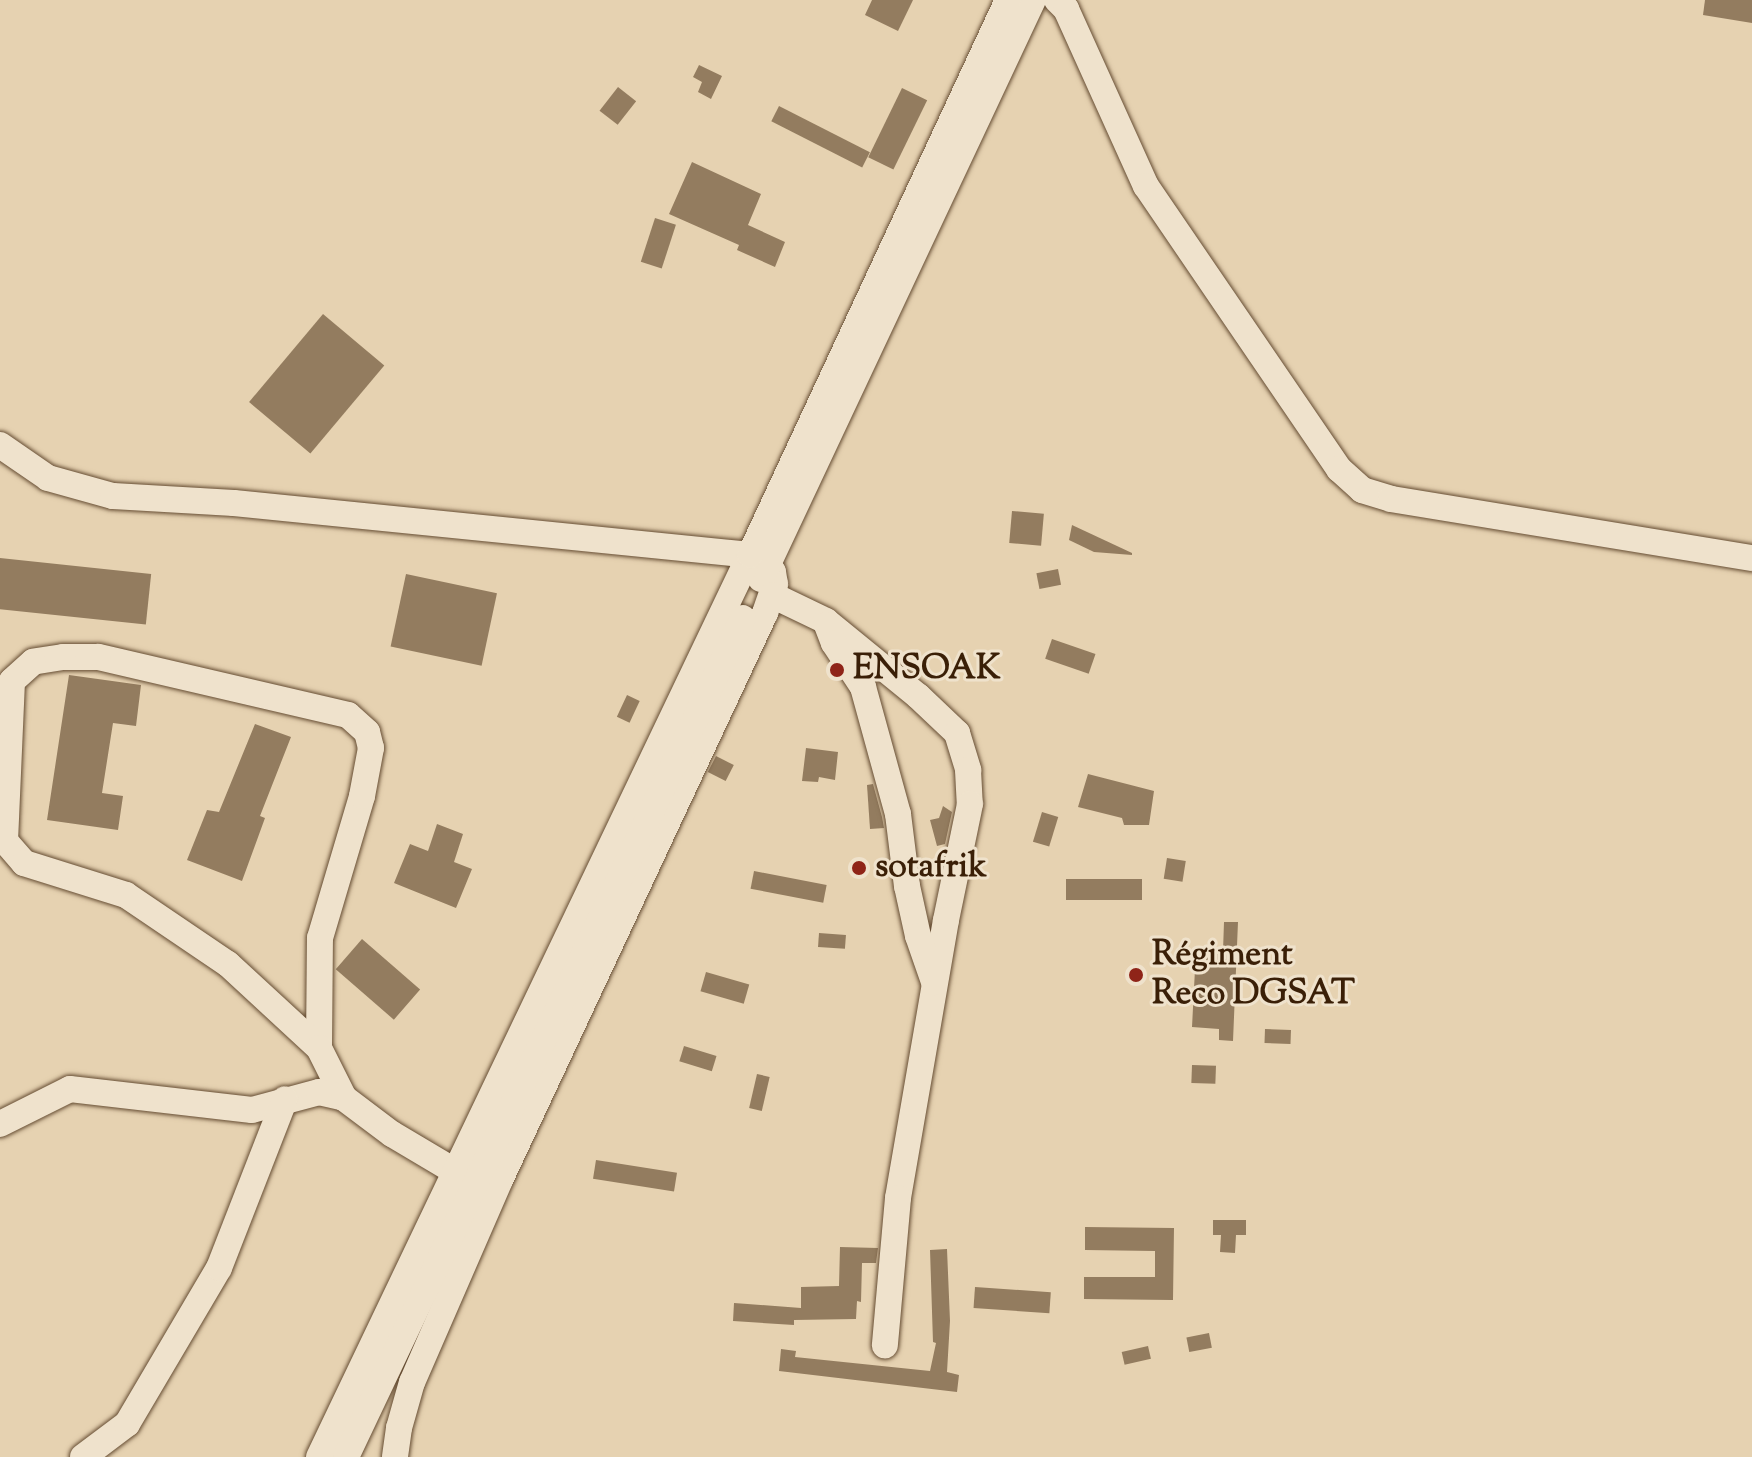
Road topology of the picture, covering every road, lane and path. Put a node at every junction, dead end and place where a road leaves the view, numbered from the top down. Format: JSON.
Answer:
{"nodes":[{"id":1,"x":1008,"y":0,"type":"edge"},
{"id":2,"x":1033,"y":0,"type":"edge"},
{"id":3,"x":1057,"y":0,"type":"edge"},
{"id":4,"x":0,"y":445,"type":"edge"},
{"id":5,"x":1752,"y":558,"type":"edge"},
{"id":6,"x":759,"y":559,"type":"junction"},
{"id":7,"x":772,"y":595,"type":"junction"},
{"id":8,"x":826,"y":621,"type":"junction"},
{"id":9,"x":934,"y":985,"type":"junction"},
{"id":10,"x":319,"y":1048,"type":"junction"},
{"id":11,"x":344,"y":1098,"type":"junction"},
{"id":12,"x":285,"y":1099,"type":"junction"},
{"id":13,"x":0,"y":1124,"type":"edge"},
{"id":14,"x":465,"y":1178,"type":"junction"},
{"id":15,"x":885,"y":1345,"type":"dead end"},
{"id":16,"x":83,"y":1457,"type":"edge"},
{"id":17,"x":319,"y":1457,"type":"edge"},
{"id":18,"x":346,"y":1457,"type":"edge"},
{"id":19,"x":395,"y":1457,"type":"edge"}],
"edges":[{"from":1,"to":6,"type":"street"},
{"from":2,"to":6,"type":"street"},
{"from":3,"to":5,"type":"street"},
{"from":4,"to":6,"type":"street"},
{"from":6,"to":7,"type":"street"},
{"from":6,"to":14,"type":"street"},
{"from":7,"to":8,"type":"street"},
{"from":7,"to":19,"type":"street"},
{"from":8,"to":9,"type":"street"},
{"from":8,"to":9,"type":"street"},
{"from":9,"to":15,"type":"street"},
{"from":10,"to":10,"type":"street"},
{"from":10,"to":11,"type":"street"},
{"from":11,"to":12,"type":"street"},
{"from":11,"to":14,"type":"street"},
{"from":12,"to":13,"type":"street"},
{"from":12,"to":16,"type":"street"},
{"from":14,"to":17,"type":"street"},
{"from":14,"to":18,"type":"street"}]}
